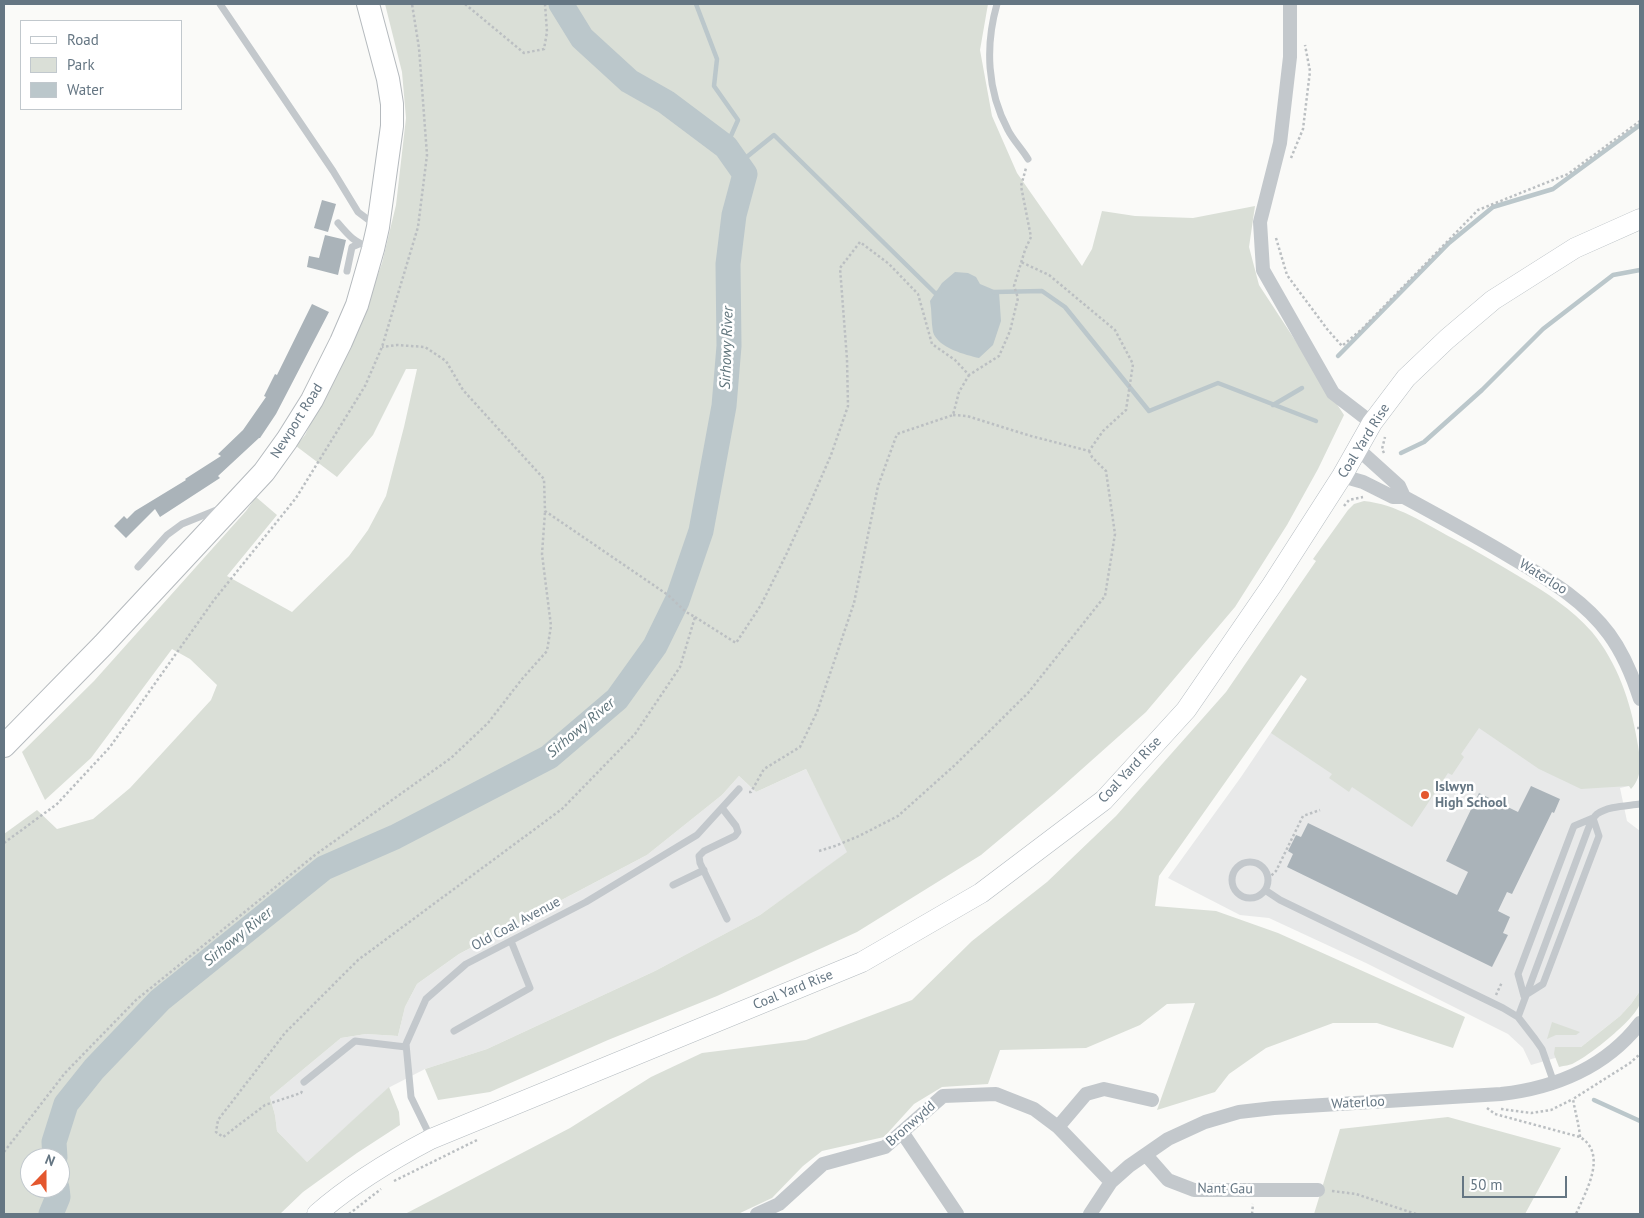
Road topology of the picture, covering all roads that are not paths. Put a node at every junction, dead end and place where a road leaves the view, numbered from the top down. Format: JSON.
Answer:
{"nodes":[{"id":1,"x":220,"y":4,"type":"edge"},
{"id":2,"x":368,"y":4,"type":"edge"},
{"id":3,"x":997,"y":4,"type":"edge"},
{"id":4,"x":1290,"y":4,"type":"edge"},
{"id":5,"x":1028,"y":158,"type":"road end"},
{"id":6,"x":1640,"y":219,"type":"edge"},
{"id":7,"x":338,"y":223,"type":"dead end"},
{"id":8,"x":378,"y":227,"type":"junction"},
{"id":9,"x":366,"y":247,"type":"junction"},
{"id":10,"x":347,"y":271,"type":"dead end"},
{"id":11,"x":1379,"y":428,"type":"junction"},
{"id":12,"x":1358,"y":449,"type":"junction"},
{"id":13,"x":1342,"y":476,"type":"junction"},
{"id":14,"x":1404,"y":497,"type":"junction"},
{"id":15,"x":237,"y":501,"type":"junction"},
{"id":16,"x":138,"y":567,"type":"dead end"},
{"id":17,"x":1640,"y":699,"type":"edge"},
{"id":18,"x":4,"y":746,"type":"edge"},
{"id":19,"x":740,"y":789,"type":"road end"},
{"id":20,"x":1640,"y":804,"type":"edge"},
{"id":21,"x":722,"y":808,"type":"junction"},
{"id":22,"x":1593,"y":818,"type":"junction"},
{"id":23,"x":704,"y":870,"type":"junction"},
{"id":24,"x":673,"y":885,"type":"dead end"},
{"id":25,"x":1265,"y":890,"type":"junction"},
{"id":26,"x":727,"y":919,"type":"dead end"},
{"id":27,"x":511,"y":941,"type":"junction"},
{"id":28,"x":1524,"y":996,"type":"junction"},
{"id":29,"x":1518,"y":1017,"type":"junction"},
{"id":30,"x":1640,"y":1023,"type":"edge"},
{"id":31,"x":454,"y":1031,"type":"dead end"},
{"id":32,"x":406,"y":1046,"type":"junction"},
{"id":33,"x":304,"y":1082,"type":"road end"},
{"id":34,"x":1555,"y":1084,"type":"junction"},
{"id":35,"x":1152,"y":1100,"type":"dead end"},
{"id":36,"x":1058,"y":1126,"type":"junction"},
{"id":37,"x":902,"y":1132,"type":"junction"},
{"id":38,"x":431,"y":1139,"type":"junction"},
{"id":39,"x":1146,"y":1155,"type":"junction"},
{"id":40,"x":1111,"y":1182,"type":"junction"},
{"id":41,"x":1318,"y":1190,"type":"road end"},
{"id":42,"x":317,"y":1214,"type":"edge"},
{"id":43,"x":757,"y":1214,"type":"edge"},
{"id":44,"x":957,"y":1214,"type":"edge"},
{"id":45,"x":1090,"y":1214,"type":"edge"}],
"edges":[{"from":1,"to":8,"type":"lane"},
{"from":2,"to":8,"type":"main road","name":"Newport Road"},
{"from":3,"to":5,"type":"lane"},
{"from":4,"to":11,"type":"street"},
{"from":6,"to":11,"type":"main road","name":"Coal Yard Rise"},
{"from":7,"to":9,"type":"lane"},
{"from":8,"to":9,"type":"main road","name":"Newport Road"},
{"from":9,"to":10,"type":"lane"},
{"from":9,"to":15,"type":"main road","name":"Newport Road"},
{"from":11,"to":12,"type":"main road","name":"Coal Yard Rise"},
{"from":12,"to":13,"type":"main road","name":"Coal Yard Rise"},
{"from":12,"to":14,"type":"street","name":"Waterloo"},
{"from":13,"to":14,"type":"street","name":"Waterloo"},
{"from":13,"to":38,"type":"main road","name":"Coal Yard Rise"},
{"from":14,"to":17,"type":"street","name":"Waterloo"},
{"from":15,"to":16,"type":"lane"},
{"from":15,"to":18,"type":"main road","name":"Newport Road"},
{"from":19,"to":21,"type":"lane","name":"Old Coal Avenue"},
{"from":20,"to":22,"type":"lane"},
{"from":21,"to":23,"type":"lane"},
{"from":21,"to":27,"type":"lane","name":"Old Coal Avenue"},
{"from":22,"to":28,"type":"lane"},
{"from":22,"to":28,"type":"lane"},
{"from":22,"to":28,"type":"lane"},
{"from":23,"to":24,"type":"lane"},
{"from":23,"to":26,"type":"lane"},
{"from":25,"to":25,"type":"lane"},
{"from":25,"to":29,"type":"lane"},
{"from":27,"to":31,"type":"lane"},
{"from":27,"to":32,"type":"lane","name":"Old Coal Avenue"},
{"from":28,"to":29,"type":"lane"},
{"from":29,"to":34,"type":"lane"},
{"from":30,"to":34,"type":"street","name":"Waterloo"},
{"from":32,"to":33,"type":"lane"},
{"from":32,"to":38,"type":"lane","name":"Old Coal Avenue"},
{"from":34,"to":39,"type":"street","name":"Waterloo"},
{"from":35,"to":36,"type":"street"},
{"from":36,"to":37,"type":"street","name":"Bronwydd"},
{"from":36,"to":40,"type":"street","name":"Bronwydd"},
{"from":37,"to":43,"type":"street","name":"Bronwydd"},
{"from":37,"to":44,"type":"street"},
{"from":38,"to":42,"type":"main road","name":"Coal Yard Rise"},
{"from":39,"to":40,"type":"street","name":"Waterloo"},
{"from":39,"to":41,"type":"street","name":"Nant Gau"},
{"from":40,"to":45,"type":"street","name":"Waterloo"}]}
